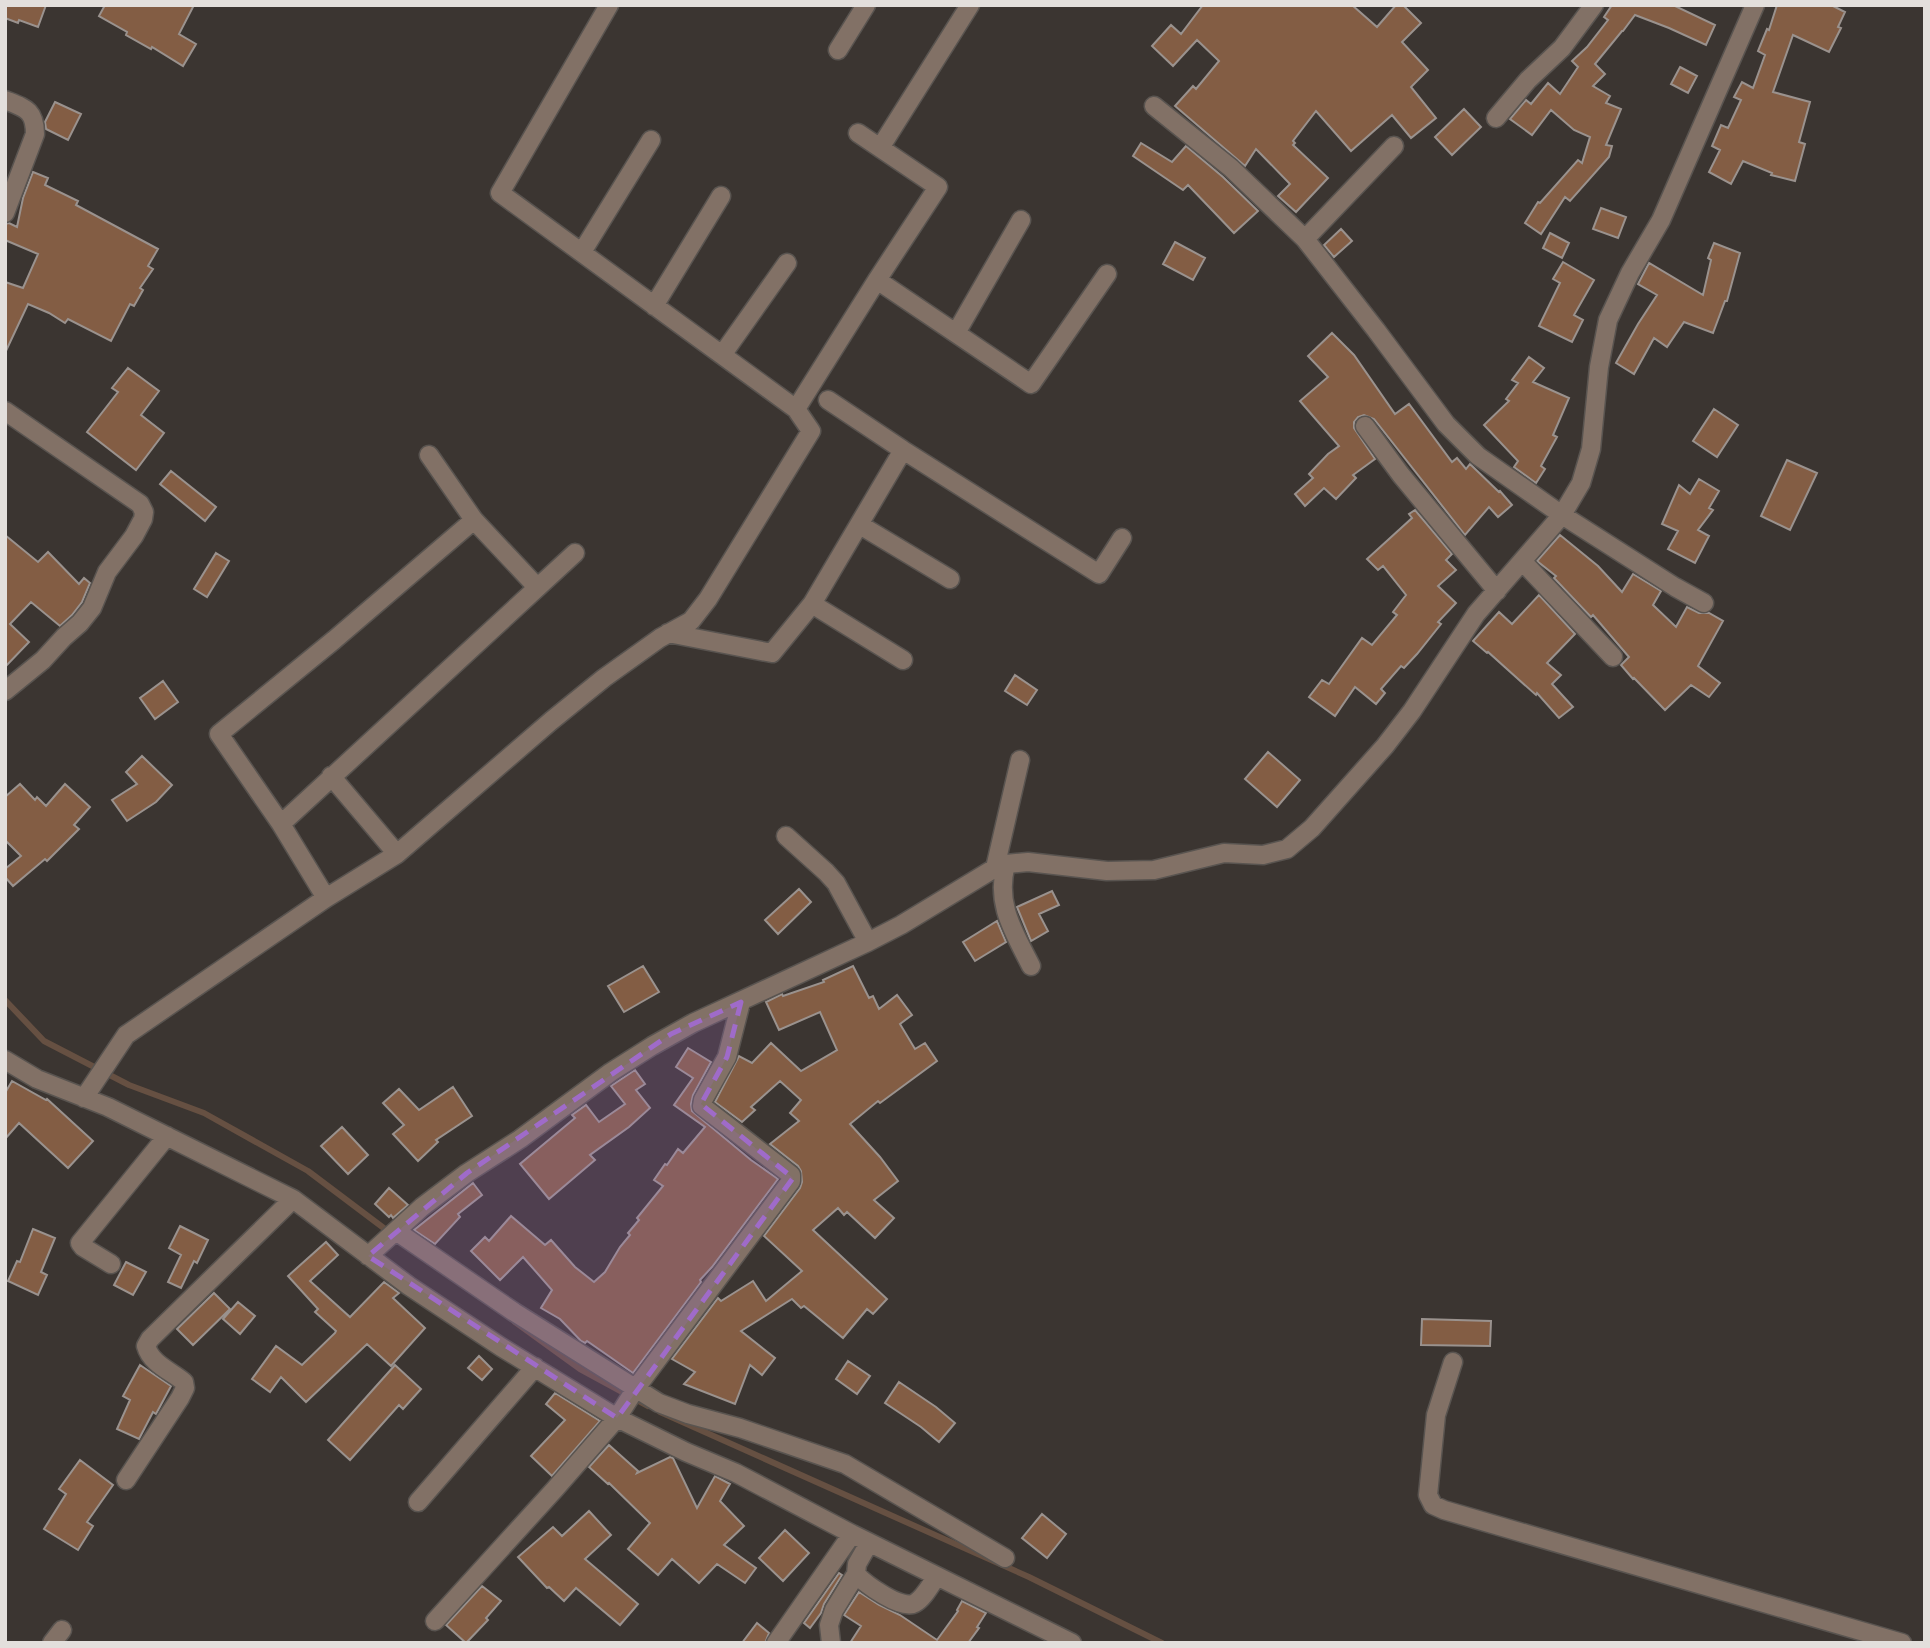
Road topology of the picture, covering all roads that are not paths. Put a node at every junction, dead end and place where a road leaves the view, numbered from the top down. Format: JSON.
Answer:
{"nodes":[{"id":1,"x":609,"y":5,"type":"edge"},
{"id":2,"x":866,"y":5,"type":"edge"},
{"id":3,"x":970,"y":5,"type":"edge"},
{"id":4,"x":1594,"y":5,"type":"edge"},
{"id":5,"x":1755,"y":5,"type":"edge"},
{"id":6,"x":838,"y":50,"type":"dead end"},
{"id":7,"x":5,"y":100,"type":"edge"},
{"id":8,"x":1154,"y":106,"type":"dead end"},
{"id":9,"x":1496,"y":118,"type":"dead end"},
{"id":10,"x":858,"y":133,"type":"dead end"},
{"id":11,"x":651,"y":140,"type":"dead end"},
{"id":12,"x":1394,"y":146,"type":"dead end"},
{"id":13,"x":880,"y":148,"type":"junction"},
{"id":14,"x":721,"y":196,"type":"dead end"},
{"id":15,"x":5,"y":213,"type":"edge"},
{"id":16,"x":1021,"y":220,"type":"dead end"},
{"id":17,"x":1305,"y":239,"type":"junction"},
{"id":18,"x":582,"y":253,"type":"junction"},
{"id":19,"x":787,"y":263,"type":"dead end"},
{"id":20,"x":1107,"y":274,"type":"dead end"},
{"id":21,"x":877,"y":280,"type":"junction"},
{"id":22,"x":654,"y":306,"type":"junction"},
{"id":23,"x":956,"y":333,"type":"junction"},
{"id":24,"x":722,"y":355,"type":"junction"},
{"id":25,"x":828,"y":400,"type":"dead end"},
{"id":26,"x":796,"y":410,"type":"junction"},
{"id":27,"x":5,"y":411,"type":"edge"},
{"id":28,"x":1365,"y":426,"type":"dead end"},
{"id":29,"x":903,"y":450,"type":"junction"},
{"id":30,"x":429,"y":455,"type":"dead end"},
{"id":31,"x":1562,"y":515,"type":"junction"},
{"id":32,"x":474,"y":520,"type":"junction"},
{"id":33,"x":860,"y":525,"type":"junction"},
{"id":34,"x":1122,"y":538,"type":"dead end"},
{"id":35,"x":575,"y":552,"type":"dead end"},
{"id":36,"x":1522,"y":561,"type":"junction"},
{"id":37,"x":950,"y":579,"type":"dead end"},
{"id":38,"x":537,"y":587,"type":"junction"},
{"id":39,"x":1497,"y":591,"type":"junction"},
{"id":40,"x":1704,"y":603,"type":"dead end"},
{"id":41,"x":812,"y":604,"type":"junction"},
{"id":42,"x":668,"y":633,"type":"junction"},
{"id":43,"x":1613,"y":657,"type":"dead end"},
{"id":44,"x":903,"y":660,"type":"dead end"},
{"id":45,"x":5,"y":691,"type":"edge"},
{"id":46,"x":1020,"y":760,"type":"dead end"},
{"id":47,"x":331,"y":776,"type":"junction"},
{"id":48,"x":281,"y":824,"type":"junction"},
{"id":49,"x":786,"y":836,"type":"dead end"},
{"id":50,"x":397,"y":854,"type":"junction"},
{"id":51,"x":1001,"y":866,"type":"junction"},
{"id":52,"x":326,"y":898,"type":"junction"},
{"id":53,"x":868,"y":942,"type":"junction"},
{"id":54,"x":1031,"y":966,"type":"dead end"},
{"id":55,"x":741,"y":1002,"type":"junction"},
{"id":56,"x":9,"y":1068,"type":"edge"},
{"id":57,"x":84,"y":1098,"type":"junction"},
{"id":58,"x":167,"y":1136,"type":"junction"},
{"id":59,"x":293,"y":1199,"type":"junction"},
{"id":60,"x":394,"y":1232,"type":"junction"},
{"id":61,"x":373,"y":1251,"type":"junction"},
{"id":62,"x":111,"y":1264,"type":"dead end"},
{"id":63,"x":1453,"y":1362,"type":"dead end"},
{"id":64,"x":535,"y":1367,"type":"junction"},
{"id":65,"x":635,"y":1390,"type":"junction"},
{"id":66,"x":620,"y":1414,"type":"junction"},
{"id":67,"x":126,"y":1480,"type":"dead end"},
{"id":68,"x":418,"y":1502,"type":"dead end"},
{"id":69,"x":852,"y":1534,"type":"junction"},
{"id":70,"x":869,"y":1543,"type":"junction"},
{"id":71,"x":1005,"y":1558,"type":"dead end"},
{"id":72,"x":856,"y":1574,"type":"junction"},
{"id":73,"x":937,"y":1576,"type":"junction"},
{"id":74,"x":435,"y":1621,"type":"dead end"},
{"id":75,"x":776,"y":1643,"type":"edge"},
{"id":76,"x":831,"y":1643,"type":"edge"},
{"id":77,"x":1072,"y":1643,"type":"edge"},
{"id":78,"x":1902,"y":1643,"type":"edge"}],
"edges":[{"from":1,"to":18,"type":"street"},
{"from":2,"to":6,"type":"street"},
{"from":3,"to":13,"type":"street"},
{"from":4,"to":9,"type":"street"},
{"from":5,"to":31,"type":"street"},
{"from":7,"to":15,"type":"street"},
{"from":8,"to":17,"type":"street"},
{"from":10,"to":13,"type":"street"},
{"from":11,"to":18,"type":"street"},
{"from":12,"to":17,"type":"street"},
{"from":13,"to":21,"type":"street"},
{"from":14,"to":22,"type":"street"},
{"from":16,"to":23,"type":"street"},
{"from":17,"to":31,"type":"street"},
{"from":18,"to":22,"type":"street"},
{"from":19,"to":24,"type":"street"},
{"from":20,"to":23,"type":"street"},
{"from":21,"to":23,"type":"street"},
{"from":21,"to":26,"type":"street"},
{"from":22,"to":24,"type":"street"},
{"from":24,"to":26,"type":"street"},
{"from":25,"to":29,"type":"street"},
{"from":26,"to":42,"type":"street"},
{"from":27,"to":45,"type":"street"},
{"from":28,"to":39,"type":"street"},
{"from":29,"to":33,"type":"street"},
{"from":29,"to":34,"type":"street"},
{"from":30,"to":32,"type":"street"},
{"from":31,"to":36,"type":"street"},
{"from":31,"to":40,"type":"street"},
{"from":32,"to":38,"type":"street"},
{"from":32,"to":48,"type":"street"},
{"from":33,"to":37,"type":"street"},
{"from":33,"to":41,"type":"street"},
{"from":35,"to":38,"type":"street"},
{"from":36,"to":39,"type":"street"},
{"from":36,"to":43,"type":"street"},
{"from":38,"to":47,"type":"street"},
{"from":39,"to":51,"type":"street"},
{"from":41,"to":42,"type":"street"},
{"from":41,"to":44,"type":"street"},
{"from":42,"to":50,"type":"street"},
{"from":46,"to":51,"type":"street"},
{"from":47,"to":48,"type":"street"},
{"from":47,"to":50,"type":"street"},
{"from":48,"to":52,"type":"street"},
{"from":49,"to":53,"type":"street"},
{"from":50,"to":52,"type":"street"},
{"from":51,"to":53,"type":"street"},
{"from":51,"to":54,"type":"street"},
{"from":52,"to":57,"type":"street"},
{"from":53,"to":55,"type":"street"},
{"from":55,"to":60,"type":"street"},
{"from":55,"to":65,"type":"street"},
{"from":56,"to":57,"type":"street"},
{"from":57,"to":58,"type":"street"},
{"from":58,"to":59,"type":"street"},
{"from":58,"to":62,"type":"street"},
{"from":59,"to":61,"type":"street"},
{"from":59,"to":67,"type":"street"},
{"from":60,"to":61,"type":"street"},
{"from":60,"to":65,"type":"street"},
{"from":61,"to":64,"type":"street"},
{"from":63,"to":78,"type":"street"},
{"from":64,"to":66,"type":"street"},
{"from":64,"to":68,"type":"street"},
{"from":65,"to":66,"type":"street"},
{"from":65,"to":71,"type":"street"},
{"from":66,"to":69,"type":"street"},
{"from":66,"to":74,"type":"street"},
{"from":69,"to":70,"type":"street"},
{"from":69,"to":75,"type":"street"},
{"from":70,"to":72,"type":"street"},
{"from":70,"to":73,"type":"street"},
{"from":72,"to":73,"type":"street"},
{"from":72,"to":76,"type":"street"},
{"from":73,"to":77,"type":"street"}]}
